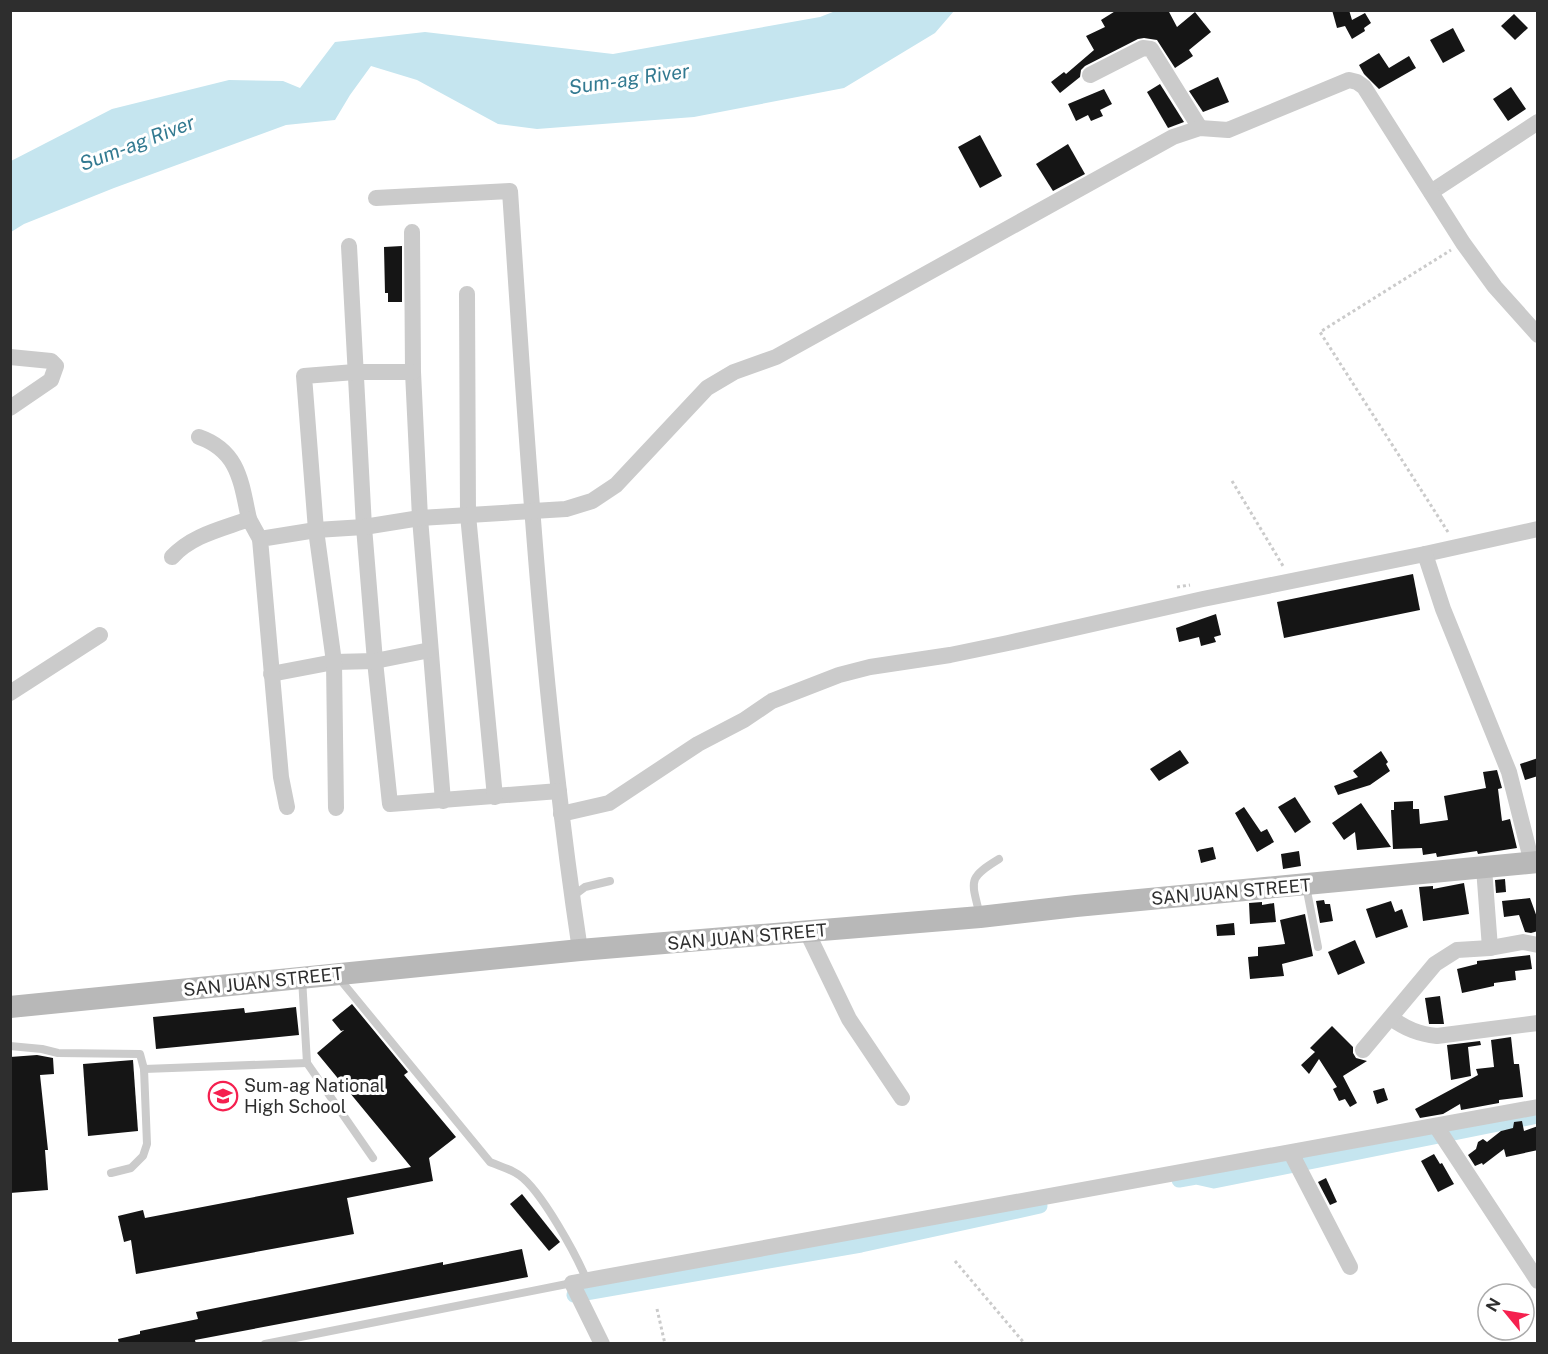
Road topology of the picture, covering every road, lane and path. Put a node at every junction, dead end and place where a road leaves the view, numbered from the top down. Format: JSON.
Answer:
{"nodes":[{"id":1,"x":1090,"y":75,"type":"dead end"},
{"id":2,"x":1538,"y":122,"type":"edge"},
{"id":3,"x":1200,"y":128,"type":"junction"},
{"id":4,"x":1431,"y":192,"type":"junction"},
{"id":5,"x":376,"y":198,"type":"dead end"},
{"id":6,"x":412,"y":232,"type":"dead end"},
{"id":7,"x":1462,"y":243,"type":"junction"},
{"id":8,"x":349,"y":246,"type":"dead end"},
{"id":9,"x":467,"y":294,"type":"dead end"},
{"id":10,"x":1538,"y":335,"type":"edge"},
{"id":11,"x":10,"y":357,"type":"edge"},
{"id":12,"x":355,"y":372,"type":"junction"},
{"id":13,"x":413,"y":372,"type":"junction"},
{"id":14,"x":10,"y":408,"type":"edge"},
{"id":15,"x":199,"y":437,"type":"dead end"},
{"id":16,"x":1232,"y":481,"type":"dead end"},
{"id":17,"x":532,"y":510,"type":"junction"},
{"id":18,"x":468,"y":515,"type":"junction"},
{"id":19,"x":420,"y":518,"type":"junction"},
{"id":20,"x":249,"y":519,"type":"junction"},
{"id":21,"x":364,"y":527,"type":"junction"},
{"id":22,"x":1538,"y":529,"type":"edge"},
{"id":23,"x":316,"y":530,"type":"junction"},
{"id":24,"x":1448,"y":532,"type":"dead end"},
{"id":25,"x":260,"y":538,"type":"junction"},
{"id":26,"x":1425,"y":554,"type":"junction"},
{"id":27,"x":172,"y":557,"type":"dead end"},
{"id":28,"x":1283,"y":566,"type":"dead end"},
{"id":29,"x":100,"y":635,"type":"dead end"},
{"id":30,"x":430,"y":650,"type":"junction"},
{"id":31,"x":375,"y":661,"type":"junction"},
{"id":32,"x":334,"y":662,"type":"junction"},
{"id":33,"x":271,"y":674,"type":"junction"},
{"id":34,"x":10,"y":693,"type":"edge"},
{"id":35,"x":559,"y":791,"type":"junction"},
{"id":36,"x":495,"y":797,"type":"junction"},
{"id":37,"x":442,"y":801,"type":"junction"},
{"id":38,"x":287,"y":807,"type":"dead end"},
{"id":39,"x":336,"y":808,"type":"dead end"},
{"id":40,"x":561,"y":814,"type":"junction"},
{"id":41,"x":999,"y":860,"type":"dead end"},
{"id":42,"x":1535,"y":863,"type":"edge"},
{"id":43,"x":1484,"y":868,"type":"junction"},
{"id":44,"x":610,"y":881,"type":"dead end"},
{"id":45,"x":1306,"y":885,"type":"junction"},
{"id":46,"x":572,"y":896,"type":"junction"},
{"id":47,"x":980,"y":917,"type":"junction"},
{"id":48,"x":807,"y":932,"type":"junction"},
{"id":49,"x":1538,"y":945,"type":"edge"},
{"id":50,"x":1318,"y":947,"type":"dead end"},
{"id":51,"x":1490,"y":948,"type":"junction"},
{"id":52,"x":580,"y":950,"type":"junction"},
{"id":53,"x":336,"y":975,"type":"junction"},
{"id":54,"x":302,"y":978,"type":"junction"},
{"id":55,"x":10,"y":1007,"type":"edge"},
{"id":56,"x":1391,"y":1018,"type":"junction"},
{"id":57,"x":1538,"y":1023,"type":"edge"},
{"id":58,"x":10,"y":1046,"type":"edge"},
{"id":59,"x":1363,"y":1050,"type":"dead end"},
{"id":60,"x":307,"y":1063,"type":"junction"},
{"id":61,"x":144,"y":1069,"type":"junction"},
{"id":62,"x":902,"y":1098,"type":"dead end"},
{"id":63,"x":1538,"y":1107,"type":"edge"},
{"id":64,"x":1441,"y":1133,"type":"junction"},
{"id":65,"x":1292,"y":1157,"type":"junction"},
{"id":66,"x":373,"y":1158,"type":"dead end"},
{"id":67,"x":111,"y":1173,"type":"dead end"},
{"id":68,"x":956,"y":1261,"type":"dead end"},
{"id":69,"x":1350,"y":1267,"type":"dead end"},
{"id":70,"x":1538,"y":1281,"type":"edge"},
{"id":71,"x":579,"y":1289,"type":"junction"},
{"id":72,"x":657,"y":1309,"type":"dead end"},
{"id":73,"x":265,"y":1344,"type":"edge"},
{"id":74,"x":602,"y":1344,"type":"edge"},
{"id":75,"x":665,"y":1344,"type":"edge"},
{"id":76,"x":1025,"y":1344,"type":"edge"}],
"edges":[{"from":1,"to":3,"type":"street"},
{"from":2,"to":4,"type":"street"},
{"from":3,"to":4,"type":"street"},
{"from":3,"to":17,"type":"street"},
{"from":4,"to":7,"type":"street"},
{"from":5,"to":17,"type":"street"},
{"from":6,"to":13,"type":"street"},
{"from":7,"to":10,"type":"street"},
{"from":7,"to":24,"type":"path"},
{"from":8,"to":12,"type":"street"},
{"from":9,"to":18,"type":"street"},
{"from":11,"to":14,"type":"street"},
{"from":12,"to":13,"type":"street"},
{"from":12,"to":21,"type":"street"},
{"from":12,"to":23,"type":"street"},
{"from":13,"to":19,"type":"street"},
{"from":15,"to":20,"type":"street"},
{"from":16,"to":28,"type":"path"},
{"from":17,"to":18,"type":"street"},
{"from":17,"to":35,"type":"street"},
{"from":18,"to":19,"type":"street"},
{"from":18,"to":36,"type":"street"},
{"from":19,"to":21,"type":"street"},
{"from":19,"to":30,"type":"street"},
{"from":20,"to":25,"type":"street"},
{"from":20,"to":27,"type":"street"},
{"from":21,"to":23,"type":"street"},
{"from":21,"to":31,"type":"street"},
{"from":22,"to":26,"type":"street"},
{"from":23,"to":25,"type":"street"},
{"from":23,"to":32,"type":"street"},
{"from":25,"to":33,"type":"street"},
{"from":26,"to":40,"type":"street"},
{"from":26,"to":42,"type":"street"},
{"from":29,"to":34,"type":"street"},
{"from":30,"to":31,"type":"street"},
{"from":30,"to":37,"type":"street"},
{"from":31,"to":32,"type":"street"},
{"from":31,"to":37,"type":"street"},
{"from":32,"to":33,"type":"street"},
{"from":32,"to":39,"type":"street"},
{"from":33,"to":38,"type":"street"},
{"from":35,"to":36,"type":"street"},
{"from":35,"to":40,"type":"street"},
{"from":36,"to":37,"type":"street"},
{"from":40,"to":46,"type":"street"},
{"from":41,"to":47,"type":"lane"},
{"from":42,"to":43,"type":"main road","name":"SAN JUAN STREET"},
{"from":43,"to":45,"type":"main road","name":"SAN JUAN STREET"},
{"from":43,"to":51,"type":"street"},
{"from":44,"to":46,"type":"lane"},
{"from":45,"to":47,"type":"main road","name":"SAN JUAN STREET"},
{"from":45,"to":50,"type":"lane"},
{"from":46,"to":52,"type":"street"},
{"from":47,"to":48,"type":"main road","name":"SAN JUAN STREET"},
{"from":48,"to":52,"type":"main road","name":"SAN JUAN STREET"},
{"from":48,"to":62,"type":"street"},
{"from":49,"to":51,"type":"street"},
{"from":51,"to":56,"type":"street"},
{"from":52,"to":53,"type":"main road","name":"SAN JUAN STREET"},
{"from":53,"to":54,"type":"main road","name":"SAN JUAN STREET"},
{"from":53,"to":71,"type":"lane"},
{"from":54,"to":55,"type":"main road","name":"SAN JUAN STREET"},
{"from":54,"to":60,"type":"lane"},
{"from":56,"to":57,"type":"street"},
{"from":56,"to":59,"type":"street"},
{"from":58,"to":61,"type":"lane"},
{"from":60,"to":61,"type":"lane"},
{"from":60,"to":66,"type":"lane"},
{"from":61,"to":67,"type":"lane"},
{"from":63,"to":64,"type":"street"},
{"from":64,"to":65,"type":"street"},
{"from":64,"to":70,"type":"street"},
{"from":65,"to":69,"type":"street"},
{"from":65,"to":71,"type":"street"},
{"from":68,"to":76,"type":"path"},
{"from":71,"to":73,"type":"lane"},
{"from":71,"to":74,"type":"street"},
{"from":72,"to":75,"type":"path"}]}
